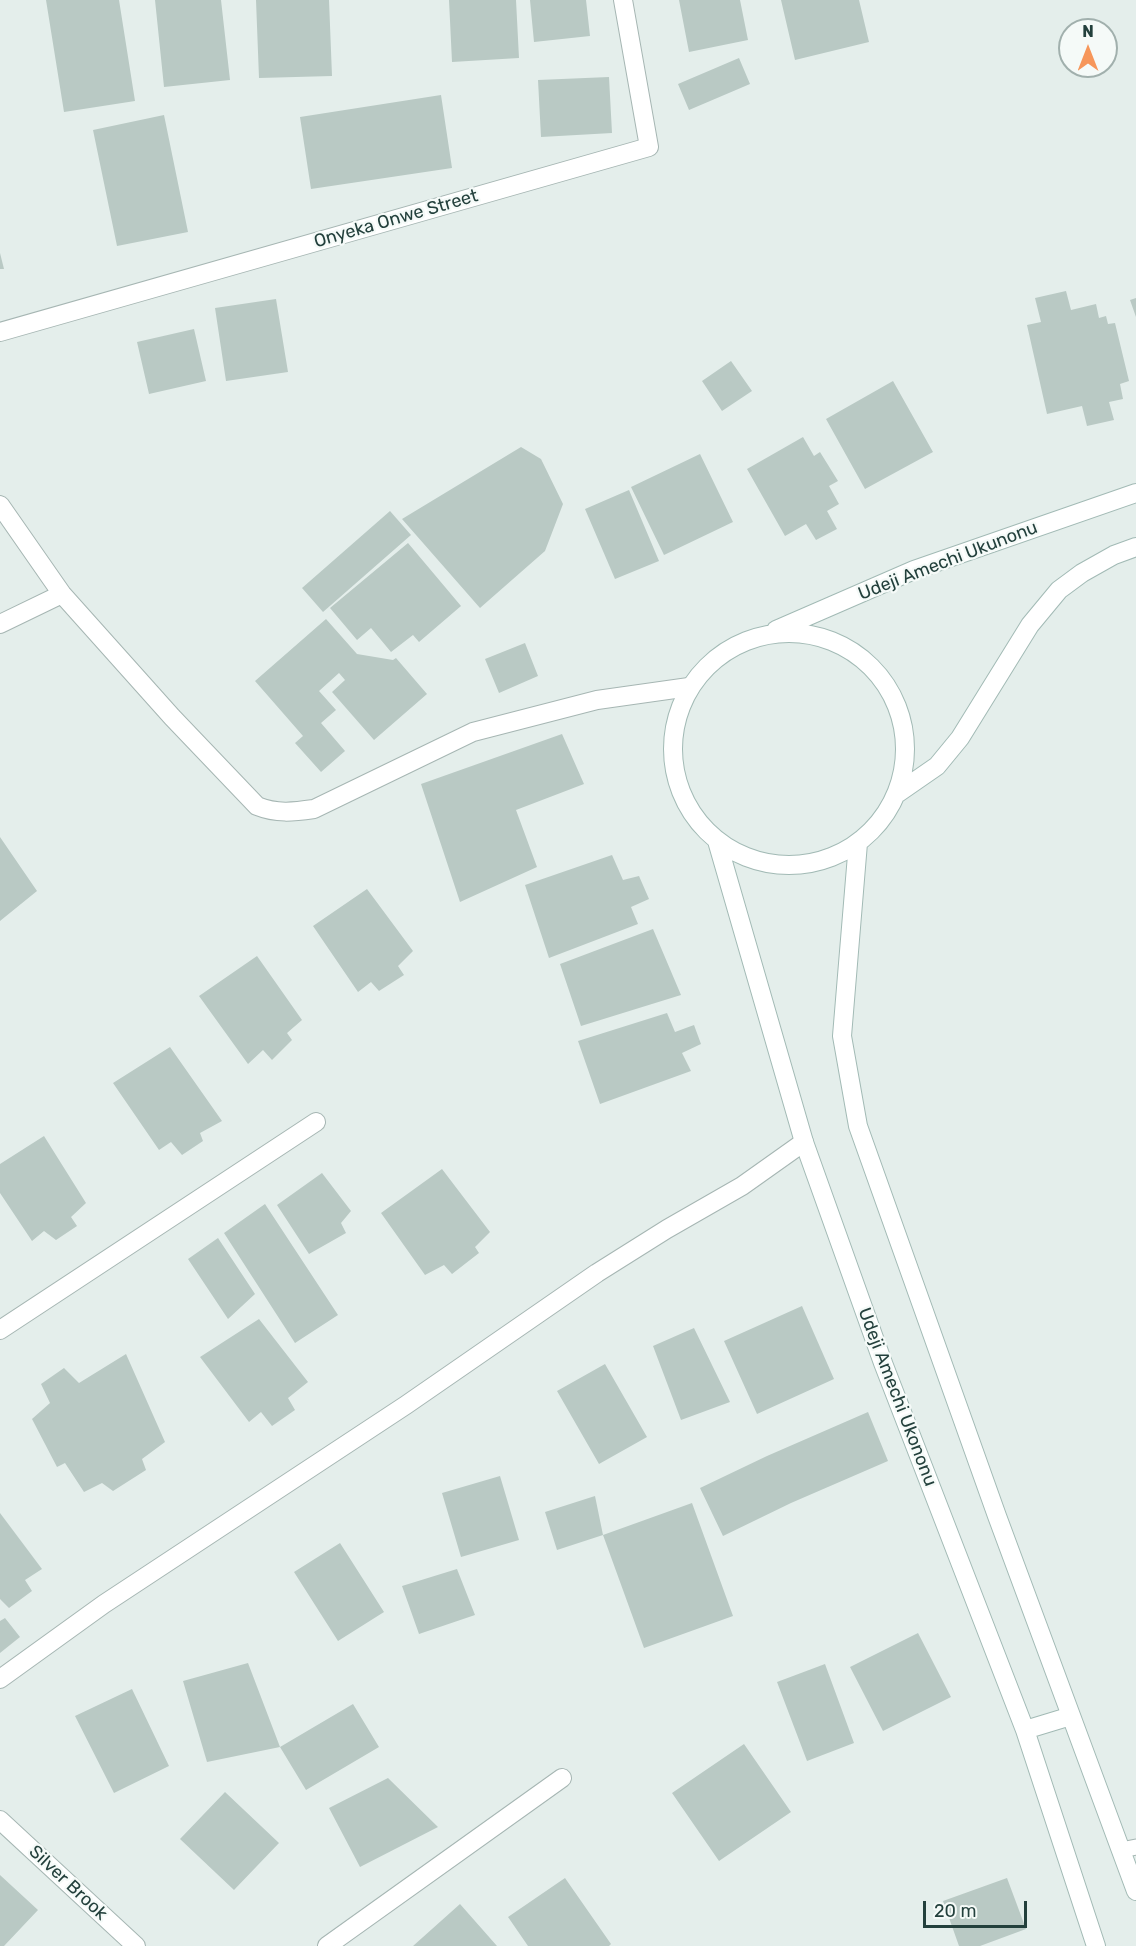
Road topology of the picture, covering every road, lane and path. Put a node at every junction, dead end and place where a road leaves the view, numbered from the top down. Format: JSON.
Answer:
{"nodes":[{"id":1,"x":623,"y":0,"type":"edge"},
{"id":2,"x":0,"y":332,"type":"edge"},
{"id":3,"x":1136,"y":493,"type":"edge"},
{"id":4,"x":0,"y":505,"type":"edge"},
{"id":5,"x":1136,"y":548,"type":"edge"},
{"id":6,"x":62,"y":594,"type":"junction"},
{"id":7,"x":0,"y":624,"type":"edge"},
{"id":8,"x":764,"y":635,"type":"junction"},
{"id":9,"x":690,"y":687,"type":"junction"},
{"id":10,"x":898,"y":793,"type":"junction"},
{"id":11,"x":717,"y":842,"type":"junction"},
{"id":12,"x":858,"y":843,"type":"junction"},
{"id":13,"x":316,"y":1122,"type":"dead end"},
{"id":14,"x":804,"y":1142,"type":"junction"},
{"id":15,"x":0,"y":1329,"type":"edge"},
{"id":16,"x":0,"y":1679,"type":"edge"},
{"id":17,"x":1071,"y":1716,"type":"junction"},
{"id":18,"x":1025,"y":1730,"type":"junction"},
{"id":19,"x":562,"y":1778,"type":"dead end"},
{"id":20,"x":0,"y":1820,"type":"edge"},
{"id":21,"x":1128,"y":1848,"type":"edge"},
{"id":22,"x":1136,"y":1891,"type":"edge"},
{"id":23,"x":136,"y":1946,"type":"edge"},
{"id":24,"x":327,"y":1946,"type":"edge"},
{"id":25,"x":1096,"y":1946,"type":"edge"}],
"edges":[{"from":1,"to":2,"type":"main road","name":"Onyeka Onwe Street"},
{"from":3,"to":8,"type":"main road","name":"Udeji Amechi Ukunonu"},
{"from":4,"to":6,"type":"main road"},
{"from":5,"to":10,"type":"main road"},
{"from":6,"to":7,"type":"main road"},
{"from":6,"to":9,"type":"main road"},
{"from":8,"to":9,"type":"main road"},
{"from":8,"to":10,"type":"main road"},
{"from":9,"to":11,"type":"main road"},
{"from":10,"to":12,"type":"main road"},
{"from":11,"to":12,"type":"main road"},
{"from":11,"to":14,"type":"main road","name":"Udeji Amechi Ukononu"},
{"from":12,"to":17,"type":"main road"},
{"from":13,"to":15,"type":"main road"},
{"from":14,"to":16,"type":"main road"},
{"from":14,"to":18,"type":"main road","name":"Udeji Amechi Ukononu"},
{"from":17,"to":18,"type":"main road"},
{"from":17,"to":21,"type":"main road"},
{"from":18,"to":25,"type":"main road","name":"Udeji Amechi Ukononu"},
{"from":19,"to":24,"type":"main road"},
{"from":20,"to":23,"type":"main road","name":"Silver Brook"},
{"from":21,"to":22,"type":"main road"}]}
